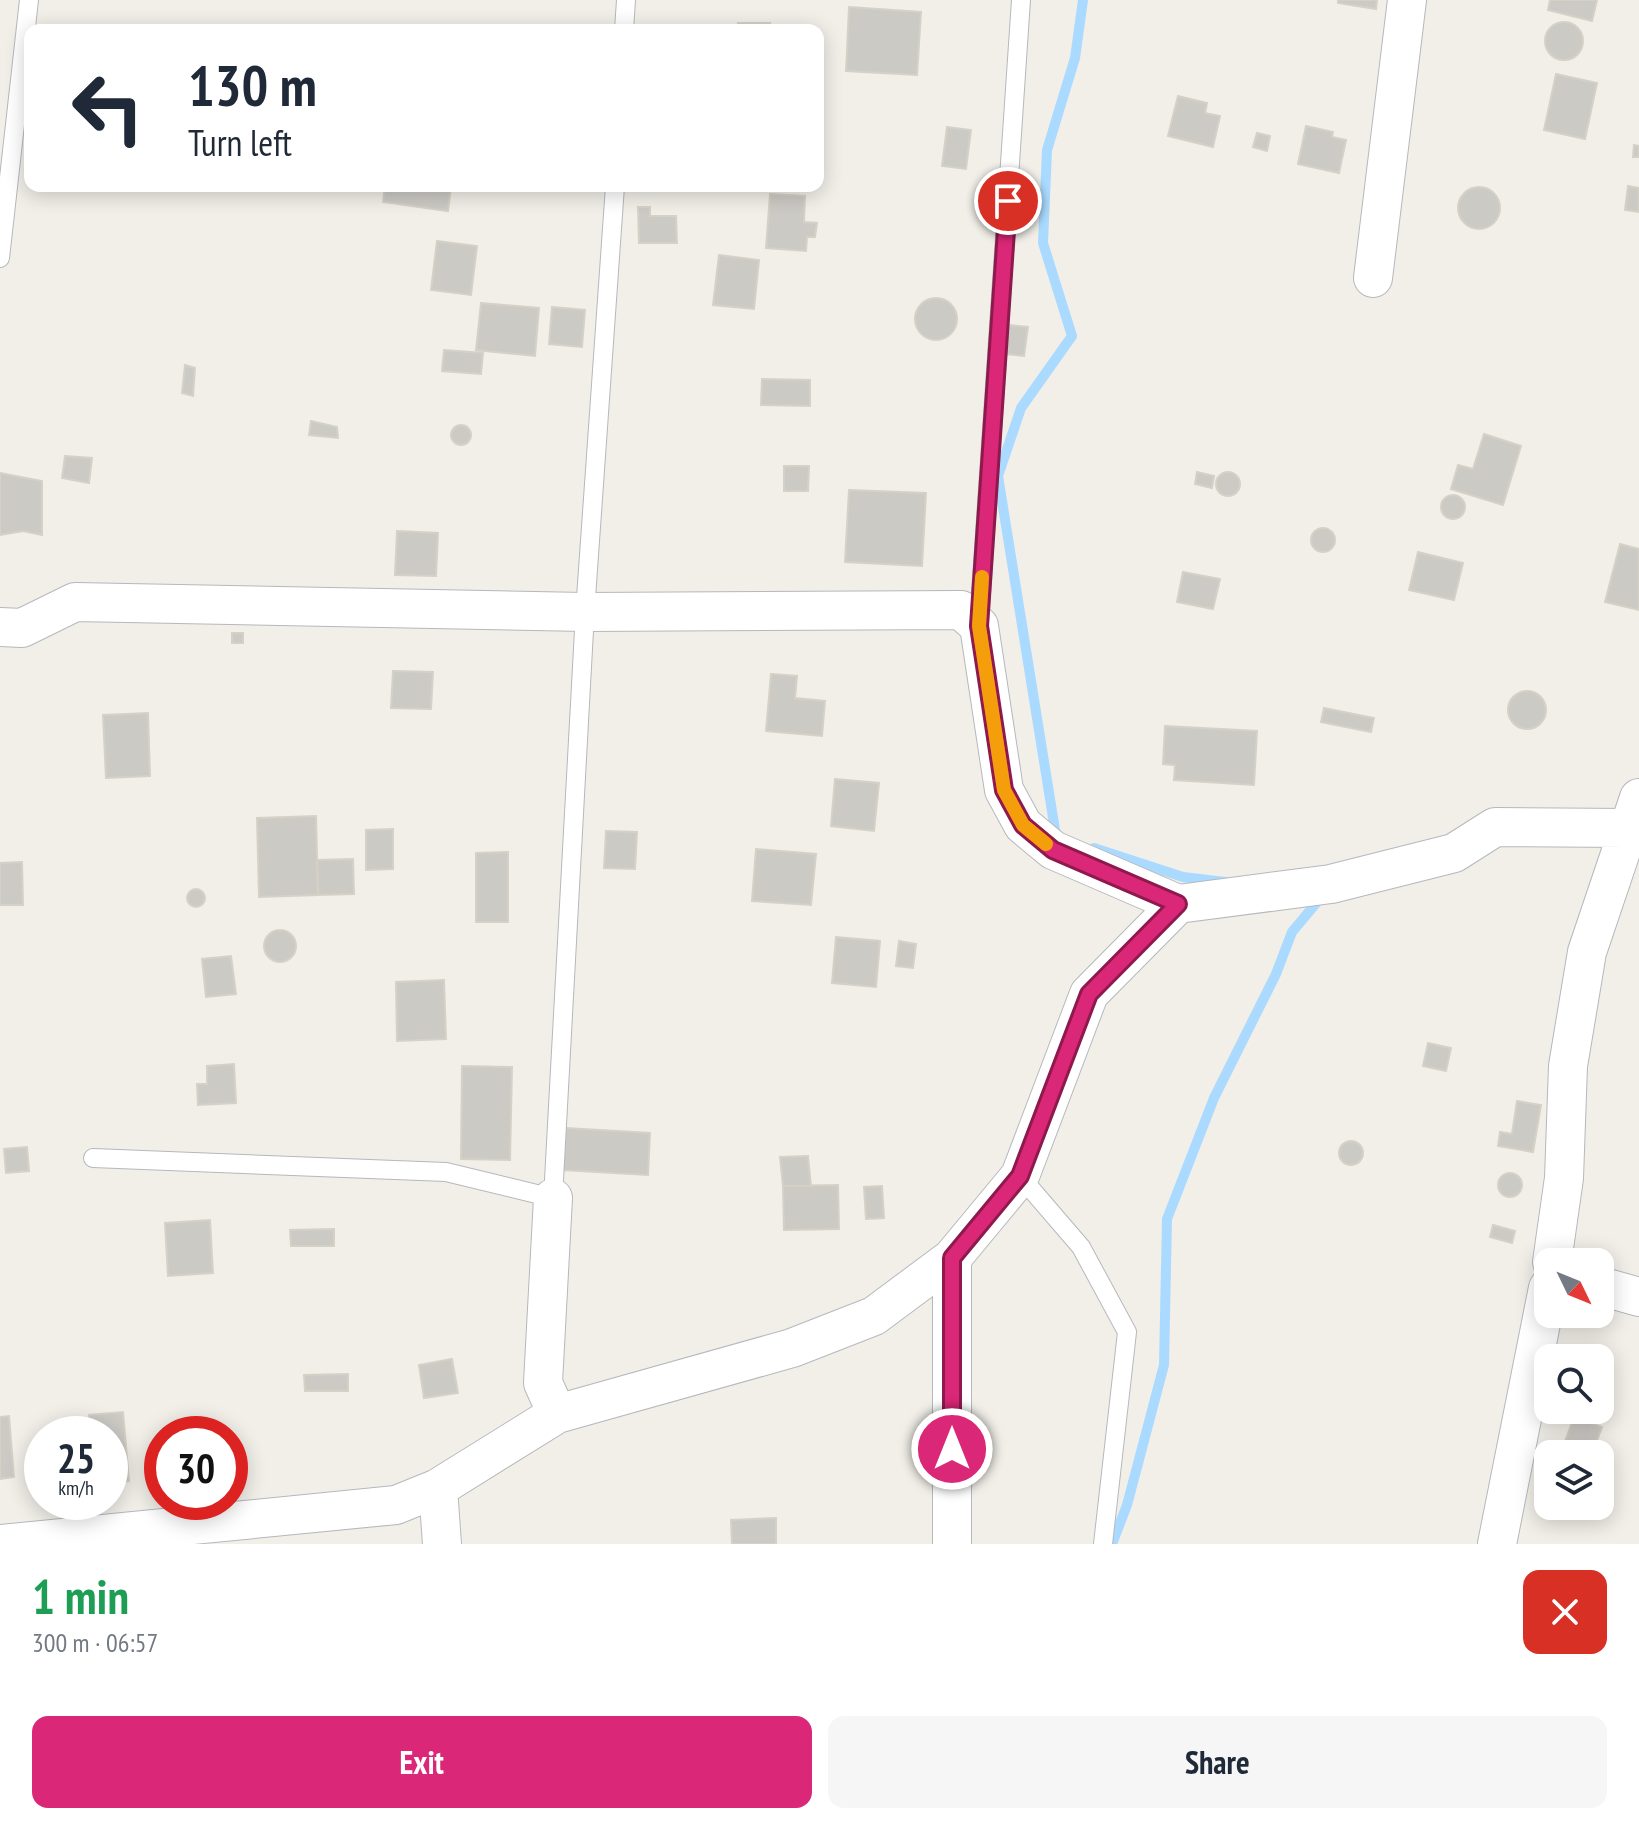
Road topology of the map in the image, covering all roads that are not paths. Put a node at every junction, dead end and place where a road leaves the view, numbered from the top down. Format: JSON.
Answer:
{"nodes":[{"id":1,"x":29,"y":0,"type":"edge"},
{"id":2,"x":626,"y":0,"type":"edge"},
{"id":3,"x":1021,"y":0,"type":"edge"},
{"id":4,"x":1407,"y":0,"type":"edge"},
{"id":5,"x":26,"y":24,"type":"edge"},
{"id":6,"x":624,"y":24,"type":"edge"},
{"id":7,"x":24,"y":44,"type":"edge"},
{"id":8,"x":615,"y":192,"type":"edge"},
{"id":9,"x":0,"y":258,"type":"edge"},
{"id":10,"x":1373,"y":278,"type":"dead end"},
{"id":11,"x":585,"y":612,"type":"junction"},
{"id":12,"x":979,"y":626,"type":"junction"},
{"id":13,"x":0,"y":627,"type":"edge"},
{"id":14,"x":1635,"y":819,"type":"edge"},
{"id":15,"x":1178,"y":904,"type":"junction"},
{"id":16,"x":93,"y":1158,"type":"dead end"},
{"id":17,"x":1020,"y":1176,"type":"junction"},
{"id":18,"x":553,"y":1198,"type":"junction"},
{"id":19,"x":1554,"y":1248,"type":"edge"},
{"id":20,"x":952,"y":1258,"type":"junction"},
{"id":21,"x":1614,"y":1290,"type":"edge"},
{"id":22,"x":1639,"y":1297,"type":"edge"},
{"id":23,"x":1540,"y":1328,"type":"edge"},
{"id":24,"x":557,"y":1414,"type":"junction"},
{"id":25,"x":438,"y":1488,"type":"junction"},
{"id":26,"x":84,"y":1541,"type":"edge"},
{"id":27,"x":0,"y":1544,"type":"edge"},
{"id":28,"x":442,"y":1544,"type":"edge"},
{"id":29,"x":952,"y":1544,"type":"edge"},
{"id":30,"x":1103,"y":1544,"type":"edge"},
{"id":31,"x":1497,"y":1544,"type":"edge"}],
"edges":[{"from":1,"to":5,"type":"lane"},
{"from":2,"to":6,"type":"lane"},
{"from":3,"to":12,"type":"lane"},
{"from":4,"to":10,"type":"street"},
{"from":7,"to":9,"type":"lane"},
{"from":8,"to":11,"type":"lane"},
{"from":11,"to":12,"type":"street"},
{"from":11,"to":13,"type":"street"},
{"from":11,"to":18,"type":"lane"},
{"from":12,"to":15,"type":"street"},
{"from":14,"to":15,"type":"street"},
{"from":14,"to":19,"type":"street"},
{"from":15,"to":17,"type":"street"},
{"from":16,"to":18,"type":"lane"},
{"from":17,"to":20,"type":"street"},
{"from":17,"to":30,"type":"lane"},
{"from":18,"to":24,"type":"street"},
{"from":20,"to":24,"type":"street"},
{"from":20,"to":29,"type":"street"},
{"from":21,"to":22,"type":"street"},
{"from":23,"to":31,"type":"street"},
{"from":24,"to":25,"type":"street"},
{"from":25,"to":26,"type":"street"},
{"from":25,"to":28,"type":"street"},
{"from":26,"to":27,"type":"street"}]}
